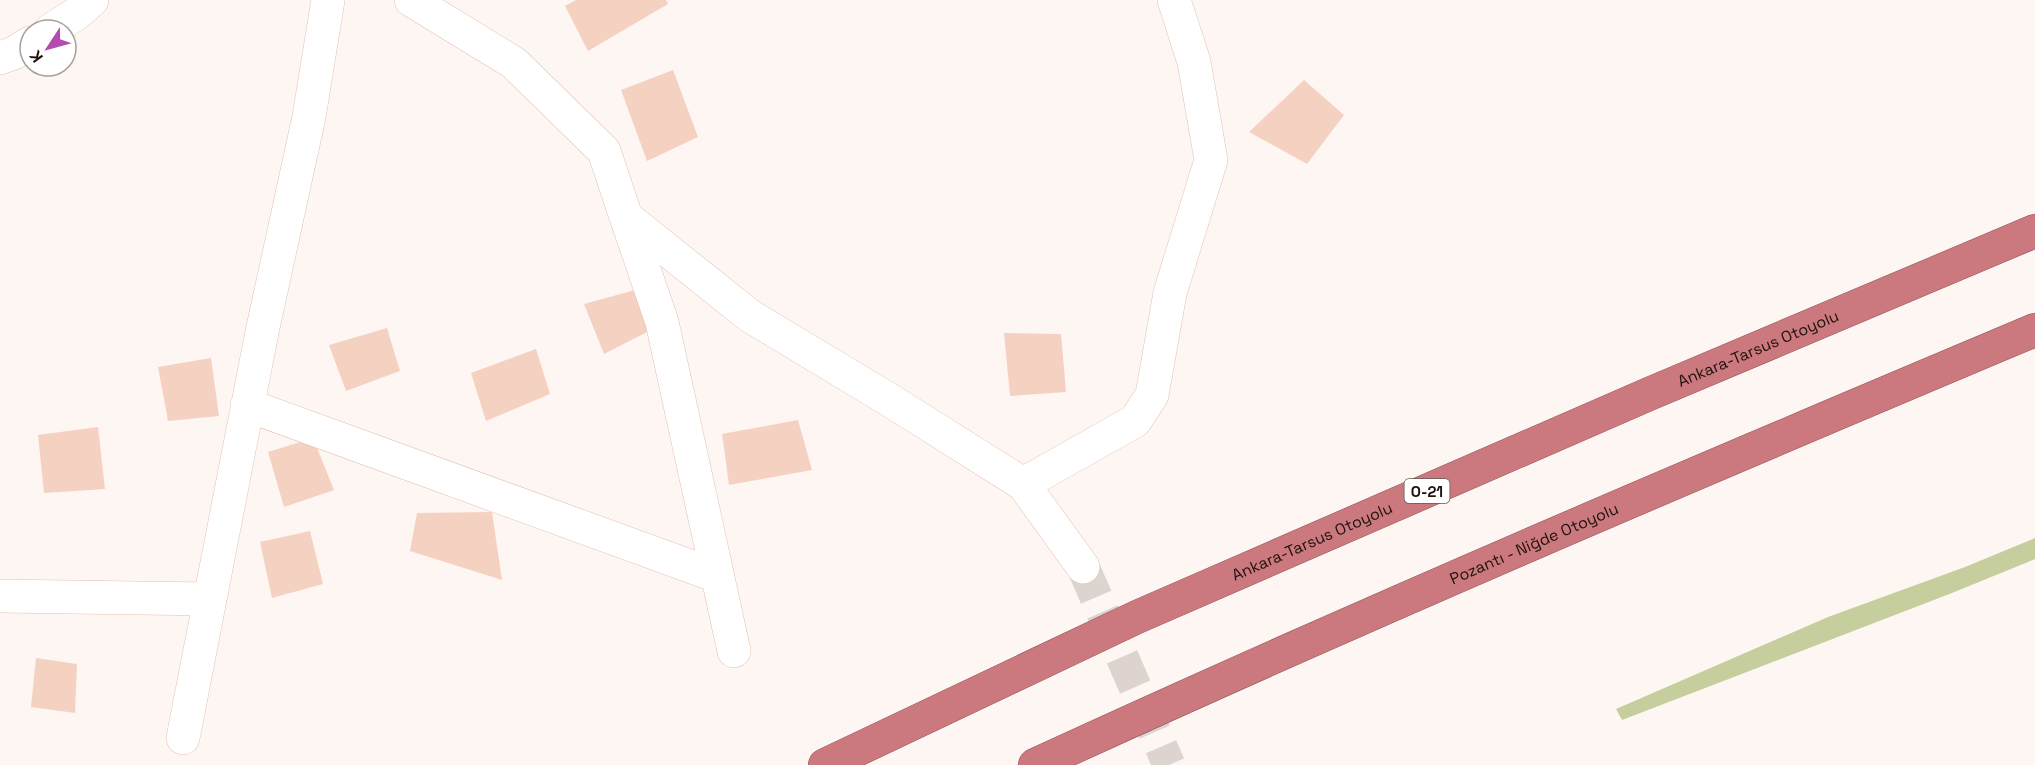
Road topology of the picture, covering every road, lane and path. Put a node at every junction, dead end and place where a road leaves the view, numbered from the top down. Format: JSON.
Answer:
{"nodes":[{"id":1,"x":92,"y":0,"type":"edge"},
{"id":2,"x":328,"y":0,"type":"edge"},
{"id":3,"x":411,"y":0,"type":"edge"},
{"id":4,"x":1174,"y":0,"type":"edge"},
{"id":5,"x":70,"y":18,"type":"edge"},
{"id":6,"x":18,"y":50,"type":"edge"},
{"id":7,"x":0,"y":58,"type":"edge"},
{"id":8,"x":626,"y":217,"type":"junction"},
{"id":9,"x":2035,"y":231,"type":"edge"},
{"id":10,"x":2035,"y":330,"type":"edge"},
{"id":11,"x":247,"y":405,"type":"junction"},
{"id":12,"x":1023,"y":484,"type":"junction"},
{"id":13,"x":1083,"y":567,"type":"tunnel mouth"},
{"id":14,"x":717,"y":576,"type":"junction"},
{"id":15,"x":0,"y":596,"type":"edge"},
{"id":16,"x":210,"y":599,"type":"junction"},
{"id":17,"x":734,"y":651,"type":"dead end"},
{"id":18,"x":183,"y":738,"type":"dead end"},
{"id":19,"x":825,"y":765,"type":"edge"},
{"id":20,"x":1035,"y":765,"type":"edge"}],
"edges":[{"from":1,"to":5,"type":"street"},
{"from":2,"to":11,"type":"street"},
{"from":3,"to":8,"type":"street"},
{"from":4,"to":12,"type":"street"},
{"from":6,"to":7,"type":"street"},
{"from":8,"to":12,"type":"street"},
{"from":8,"to":14,"type":"street"},
{"from":9,"to":19,"type":"highway","name":"Ankara-Tarsus Otoyolu","number":"O-21"},
{"from":10,"to":20,"type":"highway","name":"Pozantı - Niğde Otoyolu"},
{"from":11,"to":14,"type":"street"},
{"from":11,"to":16,"type":"street"},
{"from":12,"to":13,"type":"street"},
{"from":14,"to":17,"type":"street"},
{"from":15,"to":16,"type":"street"},
{"from":16,"to":18,"type":"street"}]}
